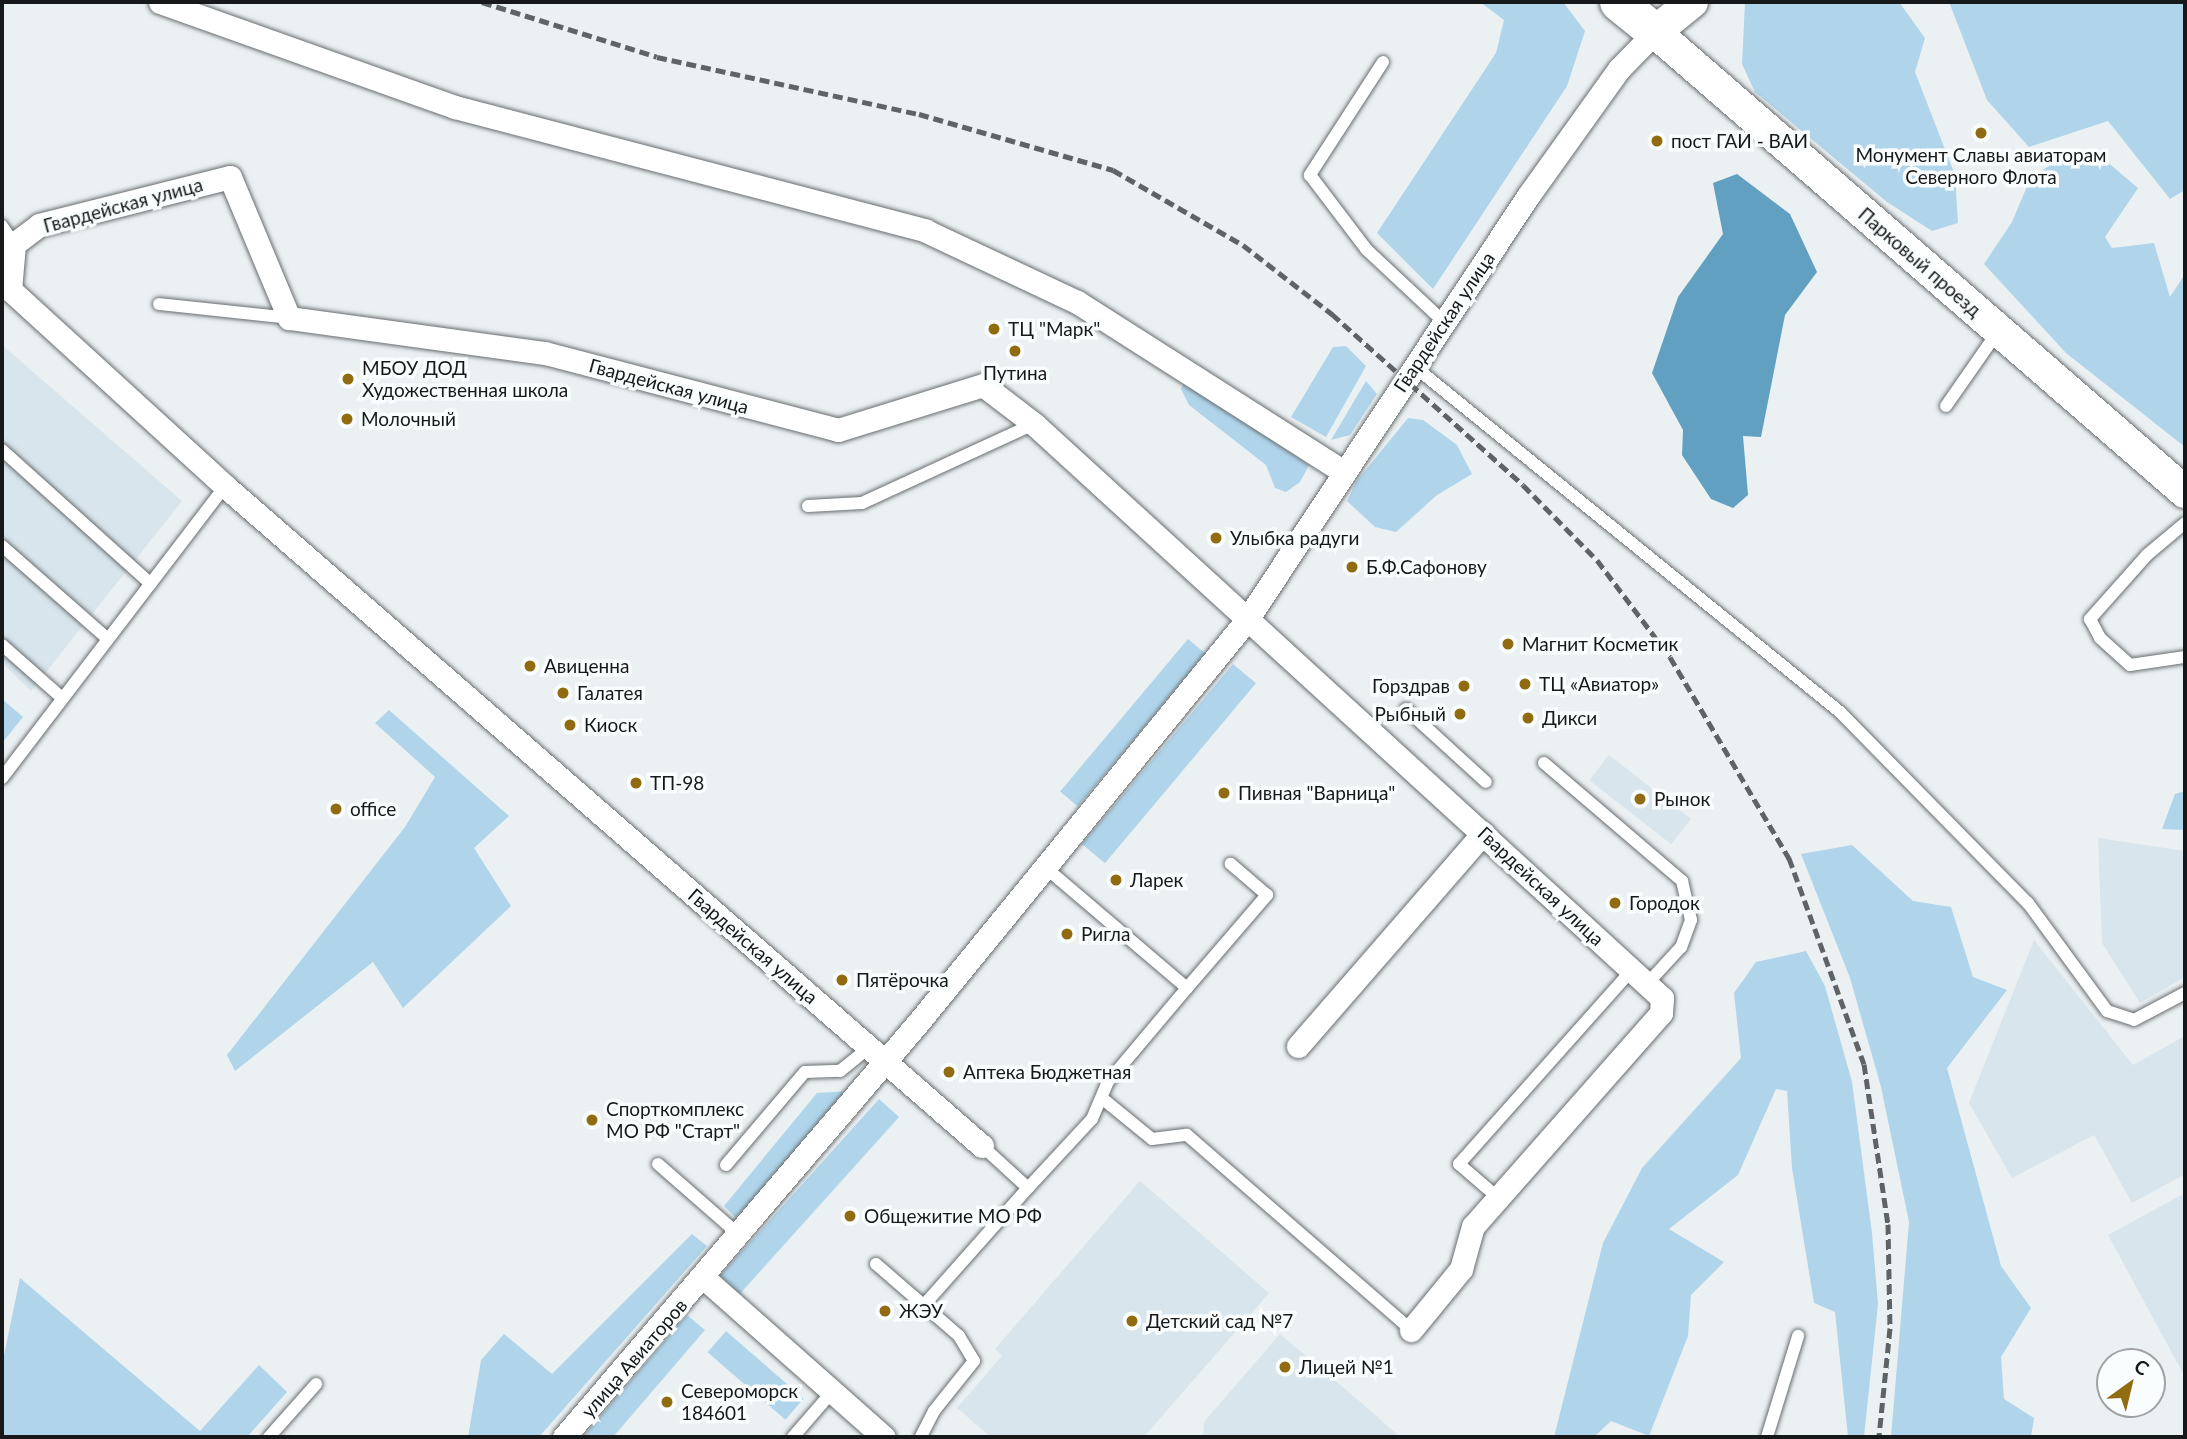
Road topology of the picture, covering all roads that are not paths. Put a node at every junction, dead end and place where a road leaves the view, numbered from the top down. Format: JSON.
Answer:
{"nodes":[{"id":1,"x":160,"y":2,"type":"edge"},
{"id":2,"x":1618,"y":2,"type":"edge"},
{"id":3,"x":1692,"y":2,"type":"edge"},
{"id":4,"x":1655,"y":32,"type":"junction"},
{"id":5,"x":1383,"y":62,"type":"dead end"},
{"id":6,"x":6,"y":239,"type":"edge"},
{"id":7,"x":159,"y":304,"type":"dead end"},
{"id":8,"x":289,"y":318,"type":"junction"},
{"id":9,"x":1445,"y":323,"type":"junction"},
{"id":10,"x":1999,"y":330,"type":"junction"},
{"id":11,"x":1415,"y":367,"type":"junction"},
{"id":12,"x":1946,"y":406,"type":"dead end"},
{"id":13,"x":1034,"y":424,"type":"junction"},
{"id":14,"x":2,"y":450,"type":"edge"},
{"id":15,"x":1344,"y":472,"type":"junction"},
{"id":16,"x":225,"y":486,"type":"junction"},
{"id":17,"x":2185,"y":492,"type":"edge"},
{"id":18,"x":808,"y":506,"type":"dead end"},
{"id":19,"x":2185,"y":523,"type":"edge"},
{"id":20,"x":2,"y":546,"type":"edge"},
{"id":21,"x":151,"y":584,"type":"junction"},
{"id":22,"x":1246,"y":621,"type":"junction"},
{"id":23,"x":108,"y":639,"type":"junction"},
{"id":24,"x":2,"y":645,"type":"edge"},
{"id":25,"x":2185,"y":657,"type":"edge"},
{"id":26,"x":61,"y":697,"type":"junction"},
{"id":27,"x":1406,"y":709,"type":"dead end"},
{"id":28,"x":1544,"y":763,"type":"dead end"},
{"id":29,"x":2,"y":778,"type":"edge"},
{"id":30,"x":1486,"y":782,"type":"dead end"},
{"id":31,"x":1483,"y":833,"type":"junction"},
{"id":32,"x":1231,"y":864,"type":"dead end"},
{"id":33,"x":1046,"y":868,"type":"junction"},
{"id":34,"x":1640,"y":977,"type":"junction"},
{"id":35,"x":1187,"y":988,"type":"junction"},
{"id":36,"x":2185,"y":993,"type":"edge"},
{"id":37,"x":1298,"y":1046,"type":"dead end"},
{"id":38,"x":878,"y":1054,"type":"junction"},
{"id":39,"x":1103,"y":1100,"type":"junction"},
{"id":40,"x":982,"y":1146,"type":"joint"},
{"id":41,"x":659,"y":1164,"type":"dead end"},
{"id":42,"x":726,"y":1166,"type":"dead end"},
{"id":43,"x":1028,"y":1188,"type":"junction"},
{"id":44,"x":1496,"y":1196,"type":"junction"},
{"id":45,"x":739,"y":1235,"type":"junction"},
{"id":46,"x":876,"y":1264,"type":"dead end"},
{"id":47,"x":704,"y":1279,"type":"junction"},
{"id":48,"x":924,"y":1305,"type":"junction"},
{"id":49,"x":1410,"y":1330,"type":"joint"},
{"id":50,"x":1798,"y":1336,"type":"dead end"},
{"id":51,"x":316,"y":1384,"type":"dead end"},
{"id":52,"x":832,"y":1392,"type":"junction"},
{"id":53,"x":269,"y":1437,"type":"edge"},
{"id":54,"x":564,"y":1437,"type":"edge"},
{"id":55,"x":793,"y":1437,"type":"edge"},
{"id":56,"x":884,"y":1437,"type":"edge"},
{"id":57,"x":921,"y":1437,"type":"edge"},
{"id":58,"x":1767,"y":1437,"type":"edge"}],
"edges":[{"from":1,"to":15,"type":"street"},
{"from":2,"to":4,"type":"main road"},
{"from":3,"to":4,"type":"main road"},
{"from":4,"to":9,"type":"street","name":"Гвардейская улица"},
{"from":4,"to":10,"type":"main road","name":"Парковый проезд"},
{"from":5,"to":9,"type":"lane"},
{"from":6,"to":8,"type":"street","name":"Гвардейская улица"},
{"from":6,"to":16,"type":"street","name":"Гвардейская улица"},
{"from":7,"to":8,"type":"lane"},
{"from":8,"to":13,"type":"street","name":"Гвардейская улица"},
{"from":9,"to":11,"type":"street","name":"Гвардейская улица"},
{"from":10,"to":12,"type":"lane"},
{"from":10,"to":17,"type":"main road","name":"Парковый проезд"},
{"from":11,"to":15,"type":"street","name":"Гвардейская улица"},
{"from":11,"to":36,"type":"lane"},
{"from":13,"to":18,"type":"lane"},
{"from":13,"to":22,"type":"street","name":"Гвардейская улица"},
{"from":14,"to":21,"type":"lane"},
{"from":15,"to":22,"type":"street","name":"Гвардейская улица"},
{"from":16,"to":21,"type":"lane"},
{"from":16,"to":38,"type":"street","name":"Гвардейская улица"},
{"from":19,"to":25,"type":"lane"},
{"from":20,"to":23,"type":"lane"},
{"from":21,"to":23,"type":"lane"},
{"from":22,"to":31,"type":"street","name":"Гвардейская улица"},
{"from":22,"to":33,"type":"street","name":"Гвардейская улица"},
{"from":23,"to":26,"type":"lane"},
{"from":24,"to":26,"type":"lane"},
{"from":26,"to":29,"type":"lane"},
{"from":27,"to":30,"type":"lane"},
{"from":28,"to":34,"type":"lane"},
{"from":31,"to":34,"type":"street","name":"Гвардейская улица"},
{"from":31,"to":37,"type":"street"},
{"from":32,"to":35,"type":"lane"},
{"from":33,"to":35,"type":"lane"},
{"from":33,"to":38,"type":"street","name":"Гвардейская улица"},
{"from":34,"to":44,"type":"street","name":"Гвардейская улица"},
{"from":34,"to":44,"type":"lane"},
{"from":35,"to":39,"type":"lane"},
{"from":38,"to":40,"type":"street","name":"Гвардейская улица"},
{"from":38,"to":42,"type":"lane"},
{"from":38,"to":45,"type":"street","name":"Гвардейская улица"},
{"from":39,"to":43,"type":"lane"},
{"from":39,"to":49,"type":"lane"},
{"from":40,"to":43,"type":"lane"},
{"from":41,"to":45,"type":"lane"},
{"from":43,"to":48,"type":"lane"},
{"from":44,"to":49,"type":"street","name":"Гвардейская улица"},
{"from":45,"to":47,"type":"street","name":"Гвардейская улица"},
{"from":46,"to":48,"type":"lane"},
{"from":47,"to":52,"type":"street"},
{"from":47,"to":54,"type":"street","name":"улица Авиаторов"},
{"from":48,"to":57,"type":"lane"},
{"from":50,"to":58,"type":"lane"},
{"from":51,"to":53,"type":"lane"},
{"from":52,"to":55,"type":"lane"},
{"from":52,"to":56,"type":"street"}]}
